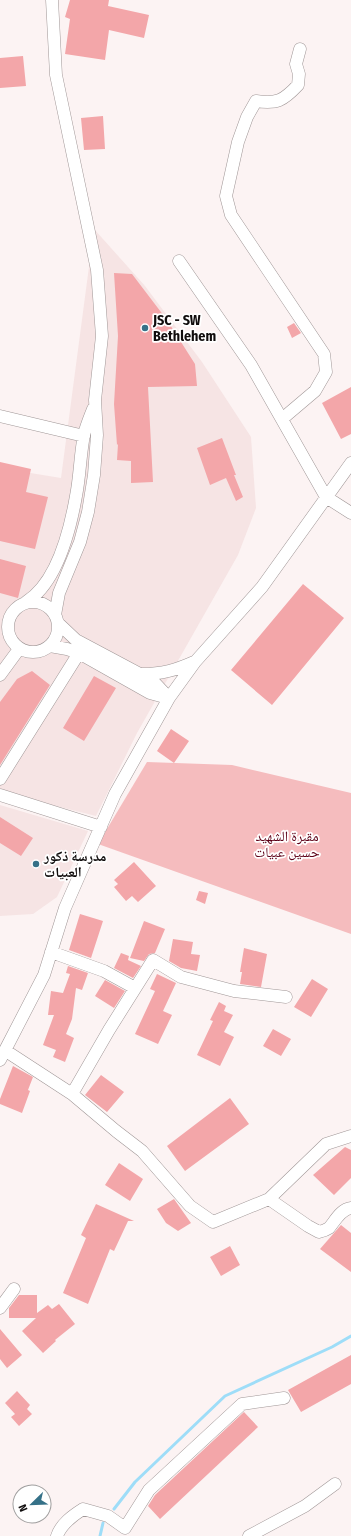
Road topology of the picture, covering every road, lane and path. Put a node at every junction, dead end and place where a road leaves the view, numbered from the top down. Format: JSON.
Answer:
{"nodes":[{"id":1,"x":52,"y":0,"type":"edge"},
{"id":2,"x":300,"y":49,"type":"dead end"},
{"id":3,"x":179,"y":260,"type":"dead end"},
{"id":4,"x":95,"y":400,"type":"junction"},
{"id":5,"x":0,"y":416,"type":"edge"},
{"id":6,"x":282,"y":419,"type":"junction"},
{"id":7,"x":84,"y":436,"type":"junction"},
{"id":8,"x":351,"y":463,"type":"edge"},
{"id":9,"x":326,"y":498,"type":"junction"},
{"id":10,"x":351,"y":512,"type":"edge"},
{"id":11,"x":26,"y":602,"type":"junction"},
{"id":12,"x":4,"y":617,"type":"edge"},
{"id":13,"x":56,"y":619,"type":"junction"},
{"id":14,"x":50,"y":646,"type":"junction"},
{"id":15,"x":19,"y":649,"type":"junction"},
{"id":16,"x":79,"y":653,"type":"junction"},
{"id":17,"x":195,"y":662,"type":"junction"},
{"id":18,"x":140,"y":674,"type":"junction"},
{"id":19,"x":0,"y":675,"type":"edge"},
{"id":20,"x":169,"y":698,"type":"junction"},
{"id":21,"x":0,"y":779,"type":"edge"},
{"id":22,"x":0,"y":795,"type":"edge"},
{"id":23,"x":101,"y":827,"type":"junction"},
{"id":24,"x":51,"y":952,"type":"junction"},
{"id":25,"x":135,"y":988,"type":"junction"},
{"id":26,"x":286,"y":997,"type":"dead end"},
{"id":27,"x":3,"y":1056,"type":"edge"},
{"id":28,"x":72,"y":1094,"type":"junction"},
{"id":29,"x":351,"y":1136,"type":"edge"},
{"id":30,"x":269,"y":1199,"type":"junction"},
{"id":31,"x":351,"y":1208,"type":"edge"},
{"id":32,"x":14,"y":1289,"type":"dead end"},
{"id":33,"x":0,"y":1308,"type":"edge"},
{"id":34,"x":284,"y":1398,"type":"dead end"},
{"id":35,"x":335,"y":1484,"type":"dead end"},
{"id":36,"x":57,"y":1536,"type":"edge"},
{"id":37,"x":248,"y":1536,"type":"edge"}],
"edges":[{"from":1,"to":4,"type":"street"},
{"from":2,"to":6,"type":"street"},
{"from":3,"to":6,"type":"street"},
{"from":4,"to":7,"type":"street"},
{"from":4,"to":13,"type":"street"},
{"from":5,"to":7,"type":"street"},
{"from":6,"to":9,"type":"street"},
{"from":7,"to":11,"type":"street"},
{"from":8,"to":9,"type":"street"},
{"from":9,"to":10,"type":"street"},
{"from":9,"to":17,"type":"street"},
{"from":11,"to":12,"type":"street"},
{"from":11,"to":13,"type":"street"},
{"from":12,"to":15,"type":"street"},
{"from":13,"to":14,"type":"street"},
{"from":13,"to":18,"type":"street"},
{"from":14,"to":15,"type":"street"},
{"from":14,"to":16,"type":"street"},
{"from":15,"to":19,"type":"street"},
{"from":16,"to":20,"type":"street"},
{"from":16,"to":21,"type":"street"},
{"from":17,"to":18,"type":"street"},
{"from":17,"to":20,"type":"street"},
{"from":18,"to":20,"type":"street"},
{"from":20,"to":23,"type":"street"},
{"from":22,"to":23,"type":"street"},
{"from":23,"to":24,"type":"street"},
{"from":24,"to":25,"type":"street"},
{"from":24,"to":27,"type":"street"},
{"from":25,"to":26,"type":"street"},
{"from":25,"to":28,"type":"street"},
{"from":27,"to":28,"type":"street"},
{"from":28,"to":30,"type":"street"},
{"from":29,"to":30,"type":"street"},
{"from":30,"to":31,"type":"street"},
{"from":32,"to":33,"type":"street"},
{"from":34,"to":36,"type":"street"},
{"from":35,"to":37,"type":"street"}]}
